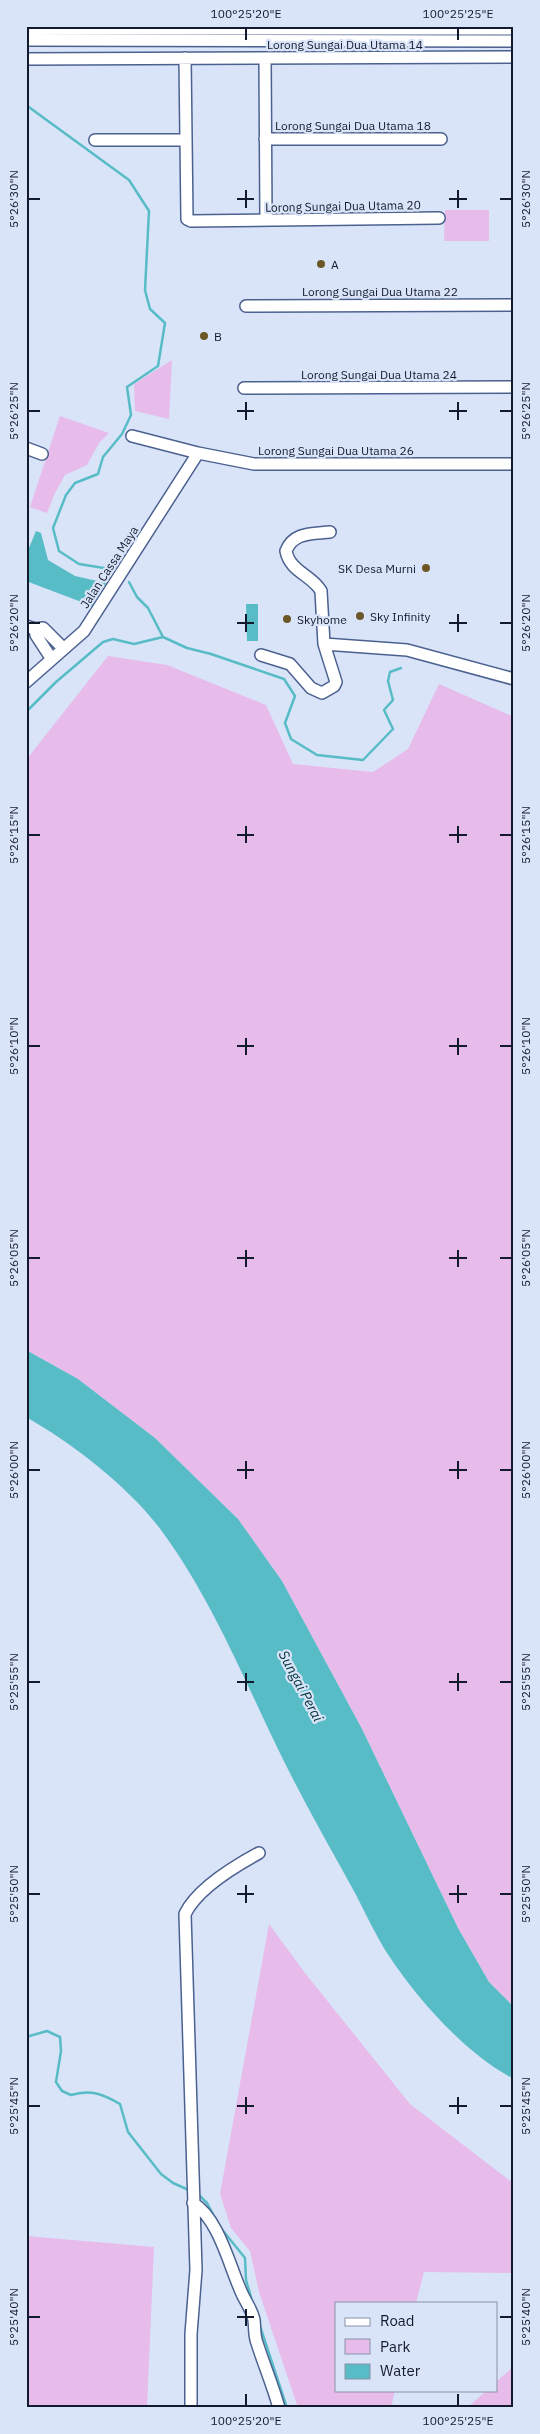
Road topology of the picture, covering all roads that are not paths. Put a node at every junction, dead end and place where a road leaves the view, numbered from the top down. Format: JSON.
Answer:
{"nodes":[{"id":1,"x":514,"y":29,"type":"edge"},
{"id":2,"x":26,"y":30,"type":"edge"},
{"id":3,"x":262,"y":32,"type":"edge"},
{"id":4,"x":26,"y":40,"type":"edge"},
{"id":5,"x":71,"y":40,"type":"junction"},
{"id":6,"x":409,"y":40,"type":"junction"},
{"id":7,"x":514,"y":40,"type":"edge"},
{"id":8,"x":408,"y":57,"type":"junction"},
{"id":9,"x":514,"y":57,"type":"edge"},
{"id":10,"x":185,"y":58,"type":"junction"},
{"id":11,"x":265,"y":58,"type":"junction"},
{"id":12,"x":26,"y":59,"type":"edge"},
{"id":13,"x":71,"y":59,"type":"junction"},
{"id":14,"x":265,"y":139,"type":"junction"},
{"id":15,"x":442,"y":139,"type":"dead end"},
{"id":16,"x":95,"y":140,"type":"dead end"},
{"id":17,"x":186,"y":140,"type":"junction"},
{"id":18,"x":439,"y":218,"type":"dead end"},
{"id":19,"x":266,"y":220,"type":"junction"},
{"id":20,"x":514,"y":305,"type":"edge"},
{"id":21,"x":246,"y":306,"type":"dead end"},
{"id":22,"x":514,"y":387,"type":"edge"},
{"id":23,"x":244,"y":388,"type":"dead end"},
{"id":24,"x":132,"y":436,"type":"dead end"},
{"id":25,"x":26,"y":448,"type":"edge"},
{"id":26,"x":198,"y":453,"type":"junction"},
{"id":27,"x":42,"y":454,"type":"dead end"},
{"id":28,"x":514,"y":464,"type":"edge"},
{"id":29,"x":330,"y":532,"type":"dead end"},
{"id":30,"x":31,"y":627,"type":"edge"},
{"id":31,"x":324,"y":644,"type":"junction"},
{"id":32,"x":63,"y":648,"type":"junction"},
{"id":33,"x":261,"y":655,"type":"dead end"},
{"id":34,"x":51,"y":658,"type":"junction"},
{"id":35,"x":514,"y":679,"type":"edge"},
{"id":36,"x":26,"y":682,"type":"edge"},
{"id":37,"x":259,"y":1852,"type":"dead end"},
{"id":38,"x":193,"y":2200,"type":"junction"},
{"id":39,"x":192,"y":2408,"type":"edge"},
{"id":40,"x":279,"y":2408,"type":"edge"}],
"edges":[{"from":1,"to":3,"type":"street"},
{"from":2,"to":3,"type":"street"},
{"from":3,"to":5,"type":"street"},
{"from":3,"to":6,"type":"street"},
{"from":4,"to":5,"type":"street"},
{"from":5,"to":13,"type":"street"},
{"from":6,"to":7,"type":"street"},
{"from":6,"to":8,"type":"street"},
{"from":8,"to":9,"type":"street","name":"Lorong Sungai Dua Utama 14"},
{"from":8,"to":11,"type":"street","name":"Lorong Sungai Dua Utama 14"},
{"from":10,"to":11,"type":"street","name":"Lorong Sungai Dua Utama 14"},
{"from":10,"to":13,"type":"street","name":"Lorong Sungai Dua Utama 14"},
{"from":10,"to":17,"type":"street"},
{"from":11,"to":14,"type":"street"},
{"from":12,"to":13,"type":"street","name":"Lorong Sungai Dua Utama 14"},
{"from":14,"to":15,"type":"street","name":"Lorong Sungai Dua Utama 18"},
{"from":14,"to":19,"type":"street"},
{"from":16,"to":17,"type":"street"},
{"from":17,"to":19,"type":"street","name":"Lorong Sungai Dua Utama 20"},
{"from":18,"to":19,"type":"street","name":"Lorong Sungai Dua Utama 20"},
{"from":20,"to":21,"type":"street","name":"Lorong Sungai Dua Utama 22"},
{"from":22,"to":23,"type":"street","name":"Lorong Sungai Dua Utama 24"},
{"from":24,"to":26,"type":"street","name":"Lorong Sungai Dua Utama 26"},
{"from":25,"to":27,"type":"street"},
{"from":26,"to":28,"type":"street","name":"Lorong Sungai Dua Utama 26"},
{"from":26,"to":32,"type":"street","name":"Jalan Cassa Maya"},
{"from":29,"to":31,"type":"street"},
{"from":30,"to":32,"type":"street"},
{"from":30,"to":34,"type":"street"},
{"from":31,"to":33,"type":"street"},
{"from":31,"to":35,"type":"street"},
{"from":32,"to":34,"type":"street","name":"Jalan Cassa Maya"},
{"from":34,"to":36,"type":"street","name":"Jalan Cassa Maya"},
{"from":37,"to":38,"type":"street"},
{"from":38,"to":39,"type":"street"},
{"from":38,"to":40,"type":"street"}]}
